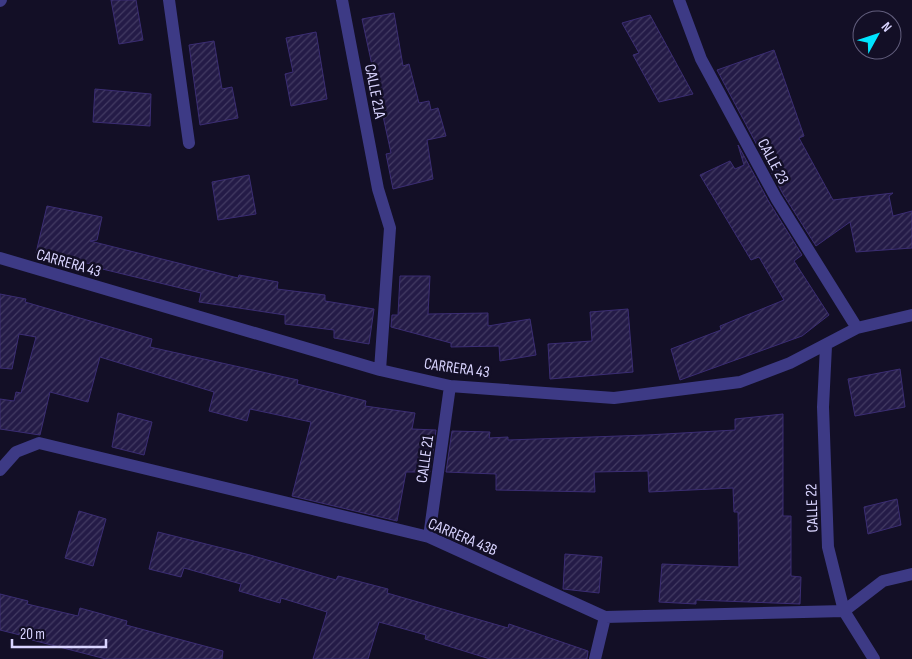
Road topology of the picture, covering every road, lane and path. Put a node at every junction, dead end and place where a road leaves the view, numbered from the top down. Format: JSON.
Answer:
{"nodes":[{"id":1,"x":169,"y":0,"type":"edge"},
{"id":2,"x":342,"y":0,"type":"edge"},
{"id":3,"x":679,"y":0,"type":"edge"},
{"id":4,"x":190,"y":143,"type":"dead end"},
{"id":5,"x":0,"y":258,"type":"edge"},
{"id":6,"x":912,"y":315,"type":"edge"},
{"id":7,"x":857,"y":328,"type":"junction"},
{"id":8,"x":826,"y":346,"type":"junction"},
{"id":9,"x":380,"y":370,"type":"junction"},
{"id":10,"x":450,"y":386,"type":"junction"},
{"id":11,"x":0,"y":470,"type":"edge"},
{"id":12,"x":429,"y":537,"type":"junction"},
{"id":13,"x":912,"y":574,"type":"edge"},
{"id":14,"x":844,"y":611,"type":"junction"},
{"id":15,"x":604,"y":617,"type":"junction"},
{"id":16,"x":595,"y":659,"type":"edge"},
{"id":17,"x":874,"y":659,"type":"edge"}],
"edges":[{"from":1,"to":4,"type":"street"},
{"from":2,"to":9,"type":"street","name":"CALLE 21A"},
{"from":3,"to":7,"type":"street","name":"CALLE 23"},
{"from":5,"to":9,"type":"street","name":"CARRERA 43"},
{"from":6,"to":7,"type":"street","name":"CARRERA 43"},
{"from":7,"to":8,"type":"street","name":"CARRERA 43"},
{"from":8,"to":10,"type":"street","name":"CARRERA 43"},
{"from":8,"to":14,"type":"street","name":"CALLE 22"},
{"from":9,"to":10,"type":"street","name":"CARRERA 43"},
{"from":10,"to":12,"type":"street","name":"CALLE 21"},
{"from":11,"to":12,"type":"street","name":"CARRERA 43B"},
{"from":12,"to":15,"type":"street","name":"CARRERA 43B"},
{"from":13,"to":14,"type":"street"},
{"from":14,"to":15,"type":"street","name":"CARRERA 43B"},
{"from":14,"to":17,"type":"street","name":"CALLE 22"},
{"from":15,"to":16,"type":"street"}]}
